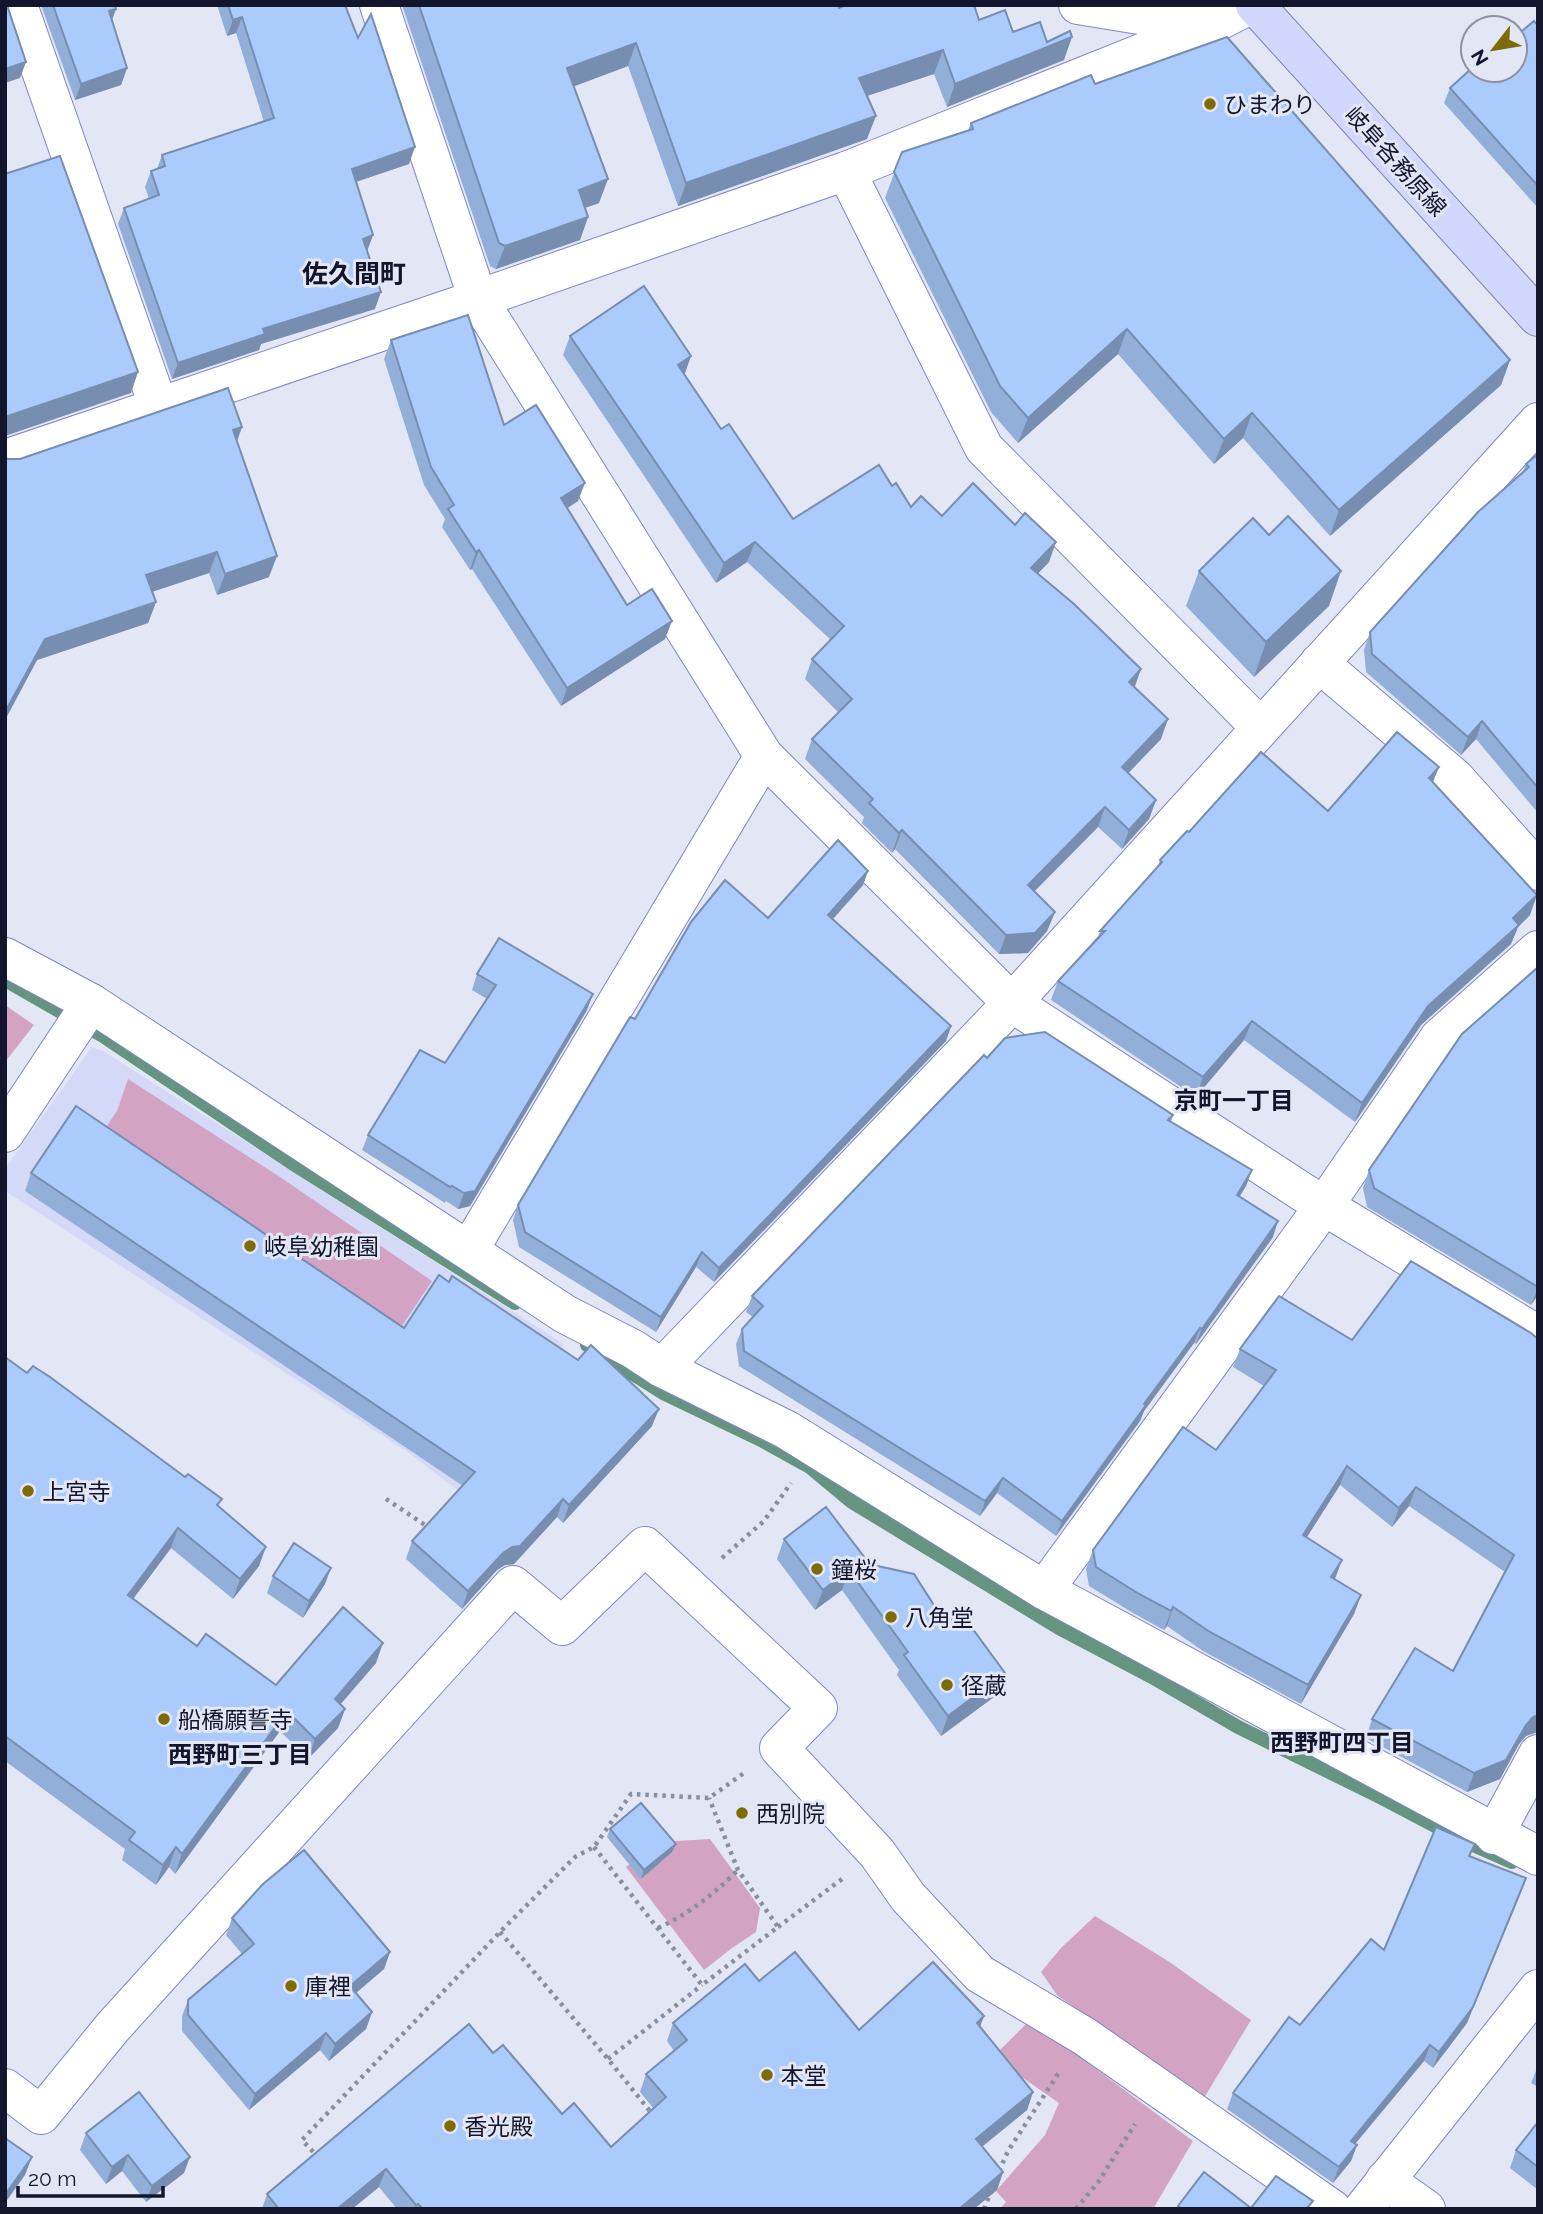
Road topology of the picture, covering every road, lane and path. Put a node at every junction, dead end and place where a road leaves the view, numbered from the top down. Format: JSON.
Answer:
{"nodes":[{"id":1,"x":18,"y":5,"type":"edge"},
{"id":2,"x":379,"y":5,"type":"edge"},
{"id":3,"x":1078,"y":5,"type":"edge"},
{"id":4,"x":1252,"y":5,"type":"edge"},
{"id":5,"x":1209,"y":26,"type":"junction"},
{"id":6,"x":846,"y":171,"type":"junction"},
{"id":7,"x":478,"y":299,"type":"junction"},
{"id":8,"x":1538,"y":317,"type":"edge"},
{"id":9,"x":159,"y":408,"type":"junction"},
{"id":10,"x":1538,"y":422,"type":"edge"},
{"id":11,"x":5,"y":459,"type":"edge"},
{"id":12,"x":1319,"y":663,"type":"junction"},
{"id":13,"x":1260,"y":727,"type":"junction"},
{"id":14,"x":764,"y":756,"type":"junction"},
{"id":15,"x":1538,"y":871,"type":"edge"},
{"id":16,"x":1538,"y":950,"type":"edge"},
{"id":17,"x":5,"y":957,"type":"edge"},
{"id":18,"x":91,"y":1003,"type":"junction"},
{"id":19,"x":1012,"y":1003,"type":"junction"},
{"id":20,"x":5,"y":1133,"type":"edge"},
{"id":21,"x":1324,"y":1206,"type":"junction"},
{"id":22,"x":469,"y":1250,"type":"junction"},
{"id":23,"x":1538,"y":1335,"type":"edge"},
{"id":24,"x":662,"y":1368,"type":"junction"},
{"id":25,"x":816,"y":1448,"type":"junction"},
{"id":26,"x":386,"y":1499,"type":"dead end"},
{"id":27,"x":432,"y":1530,"type":"edge"},
{"id":28,"x":690,"y":1587,"type":"junction"},
{"id":29,"x":1044,"y":1590,"type":"junction"},
{"id":30,"x":779,"y":1748,"type":"junction"},
{"id":31,"x":1538,"y":1754,"type":"edge"},
{"id":32,"x":709,"y":1798,"type":"junction"},
{"id":33,"x":1494,"y":1835,"type":"junction"},
{"id":34,"x":594,"y":1847,"type":"junction"},
{"id":35,"x":877,"y":1853,"type":"junction"},
{"id":36,"x":1538,"y":1856,"type":"edge"},
{"id":37,"x":738,"y":1870,"type":"junction"},
{"id":38,"x":778,"y":1927,"type":"junction"},
{"id":39,"x":658,"y":1928,"type":"junction"},
{"id":40,"x":500,"y":1932,"type":"junction"},
{"id":41,"x":702,"y":1985,"type":"junction"},
{"id":42,"x":1538,"y":1989,"type":"edge"},
{"id":43,"x":1084,"y":2036,"type":"junction"},
{"id":44,"x":608,"y":2059,"type":"junction"},
{"id":45,"x":5,"y":2088,"type":"edge"},
{"id":46,"x":1158,"y":2088,"type":"junction"},
{"id":47,"x":660,"y":2123,"type":"edge"},
{"id":48,"x":327,"y":2167,"type":"edge"},
{"id":49,"x":998,"y":2174,"type":"edge"},
{"id":50,"x":993,"y":2186,"type":"edge"},
{"id":51,"x":1374,"y":2194,"type":"edge"},
{"id":52,"x":984,"y":2209,"type":"edge"},
{"id":53,"x":1076,"y":2209,"type":"edge"},
{"id":54,"x":1332,"y":2209,"type":"edge"},
{"id":55,"x":1426,"y":2209,"type":"edge"}],
"edges":[{"from":1,"to":9,"type":"street"},
{"from":2,"to":7,"type":"street"},
{"from":3,"to":5,"type":"street"},
{"from":4,"to":5,"type":"street"},
{"from":4,"to":8,"type":"main road","name":"岐阜各務原線"},
{"from":5,"to":6,"type":"street"},
{"from":6,"to":7,"type":"street"},
{"from":6,"to":13,"type":"street"},
{"from":7,"to":9,"type":"street"},
{"from":7,"to":14,"type":"street"},
{"from":9,"to":11,"type":"street"},
{"from":10,"to":12,"type":"street"},
{"from":12,"to":13,"type":"street"},
{"from":12,"to":15,"type":"street"},
{"from":13,"to":19,"type":"street"},
{"from":14,"to":19,"type":"street"},
{"from":14,"to":22,"type":"street"},
{"from":16,"to":21,"type":"street"},
{"from":17,"to":18,"type":"street"},
{"from":18,"to":20,"type":"street"},
{"from":18,"to":22,"type":"street"},
{"from":19,"to":21,"type":"street"},
{"from":19,"to":24,"type":"street"},
{"from":21,"to":23,"type":"street"},
{"from":21,"to":29,"type":"street"},
{"from":22,"to":24,"type":"street"},
{"from":24,"to":25,"type":"street"},
{"from":25,"to":28,"type":"path"},
{"from":25,"to":29,"type":"street"},
{"from":26,"to":27,"type":"path"},
{"from":28,"to":30,"type":"street"},
{"from":28,"to":45,"type":"street"},
{"from":29,"to":33,"type":"street"},
{"from":30,"to":32,"type":"path"},
{"from":30,"to":35,"type":"street"},
{"from":31,"to":33,"type":"street"},
{"from":32,"to":34,"type":"path"},
{"from":32,"to":37,"type":"path"},
{"from":33,"to":36,"type":"street"},
{"from":34,"to":39,"type":"path"},
{"from":34,"to":40,"type":"path"},
{"from":35,"to":38,"type":"path"},
{"from":35,"to":43,"type":"street"},
{"from":37,"to":38,"type":"path"},
{"from":37,"to":39,"type":"path"},
{"from":38,"to":41,"type":"path"},
{"from":39,"to":41,"type":"path"},
{"from":40,"to":44,"type":"path"},
{"from":40,"to":48,"type":"path"},
{"from":41,"to":44,"type":"path"},
{"from":42,"to":51,"type":"street"},
{"from":43,"to":46,"type":"street"},
{"from":43,"to":49,"type":"path"},
{"from":44,"to":47,"type":"path"},
{"from":46,"to":53,"type":"path"},
{"from":46,"to":54,"type":"street"},
{"from":50,"to":52,"type":"path"},
{"from":51,"to":55,"type":"street"}]}
